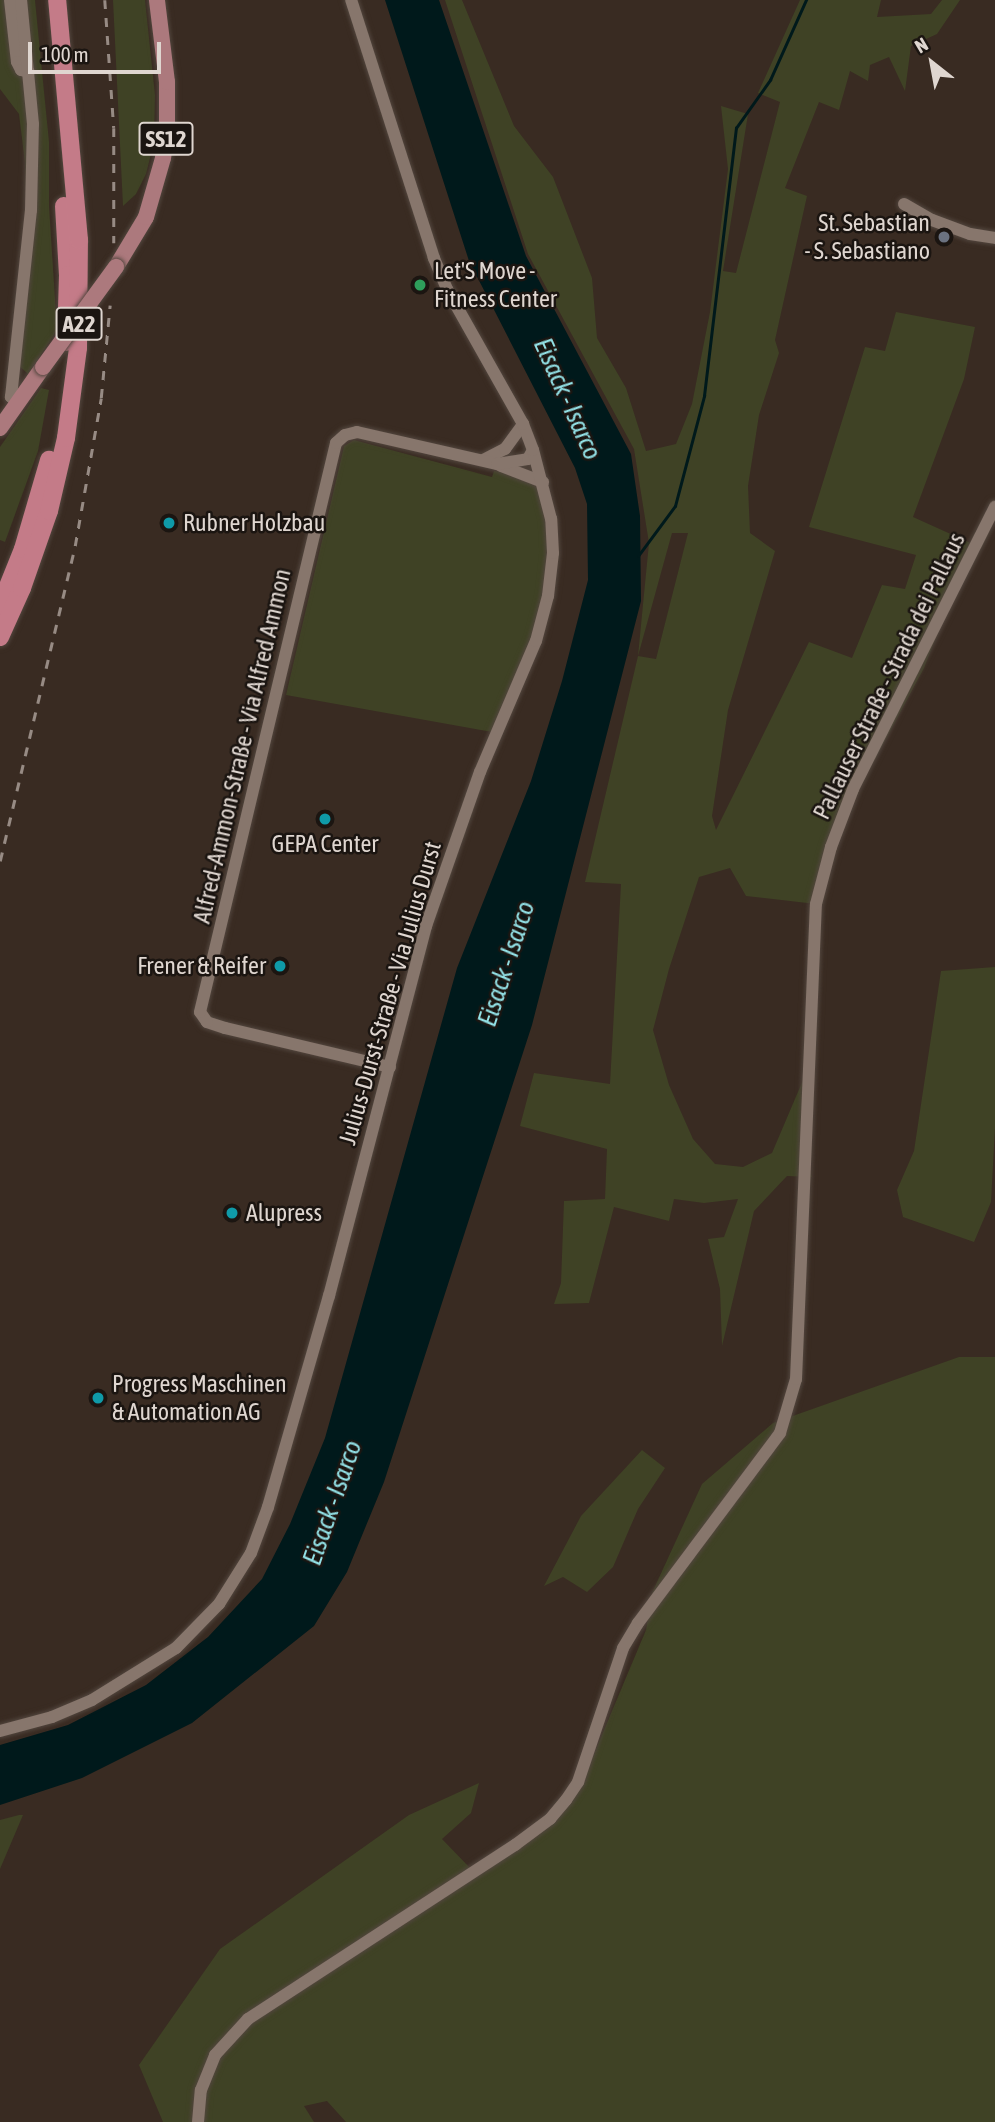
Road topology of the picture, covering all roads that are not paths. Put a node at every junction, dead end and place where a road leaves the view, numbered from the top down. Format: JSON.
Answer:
{"nodes":[{"id":1,"x":10,"y":0,"type":"edge"},
{"id":2,"x":21,"y":0,"type":"edge"},
{"id":3,"x":44,"y":0,"type":"edge"},
{"id":4,"x":57,"y":0,"type":"edge"},
{"id":5,"x":157,"y":0,"type":"edge"},
{"id":6,"x":351,"y":0,"type":"edge"},
{"id":7,"x":29,"y":72,"type":"junction"},
{"id":8,"x":904,"y":204,"type":"dead end"},
{"id":9,"x":995,"y":238,"type":"edge"},
{"id":10,"x":18,"y":402,"type":"junction"},
{"id":11,"x":523,"y":424,"type":"junction"},
{"id":12,"x":0,"y":428,"type":"edge"},
{"id":13,"x":533,"y":450,"type":"junction"},
{"id":14,"x":497,"y":460,"type":"junction"},
{"id":15,"x":543,"y":482,"type":"junction"},
{"id":16,"x":995,"y":507,"type":"edge"},
{"id":17,"x":0,"y":606,"type":"edge"},
{"id":18,"x":0,"y":637,"type":"edge"},
{"id":19,"x":390,"y":1067,"type":"junction"},
{"id":20,"x":0,"y":1731,"type":"edge"},
{"id":21,"x":198,"y":2122,"type":"edge"}],
"edges":[{"from":1,"to":7,"type":"street"},
{"from":2,"to":7,"type":"street"},
{"from":3,"to":17,"type":"highway","number":"A22"},
{"from":4,"to":18,"type":"highway","number":"A22"},
{"from":5,"to":10,"type":"main road","number":"SS12","bridge":true},
{"from":6,"to":11,"type":"street","name":"Julius-Durst-Straße - Via Julius Durst"},
{"from":7,"to":10,"type":"street"},
{"from":8,"to":9,"type":"street"},
{"from":10,"to":12,"type":"main road","number":"SS12"},
{"from":11,"to":13,"type":"street","name":"Julius-Durst-Straße - Via Julius Durst"},
{"from":11,"to":14,"type":"street"},
{"from":13,"to":14,"type":"street","name":"Alfred-Ammon-Straße - Via Alfred Ammon"},
{"from":13,"to":15,"type":"street","name":"Julius-Durst-Straße - Via Julius Durst"},
{"from":14,"to":15,"type":"street"},
{"from":14,"to":19,"type":"street","name":"Alfred-Ammon-Straße - Via Alfred Ammon"},
{"from":15,"to":19,"type":"street","name":"Julius-Durst-Straße - Via Julius Durst"},
{"from":16,"to":21,"type":"street","name":"Pallauser Straße - Strada dei Pallaus"},
{"from":19,"to":20,"type":"street","name":"Julius-Durst-Straße - Via Julius Durst"}]}
